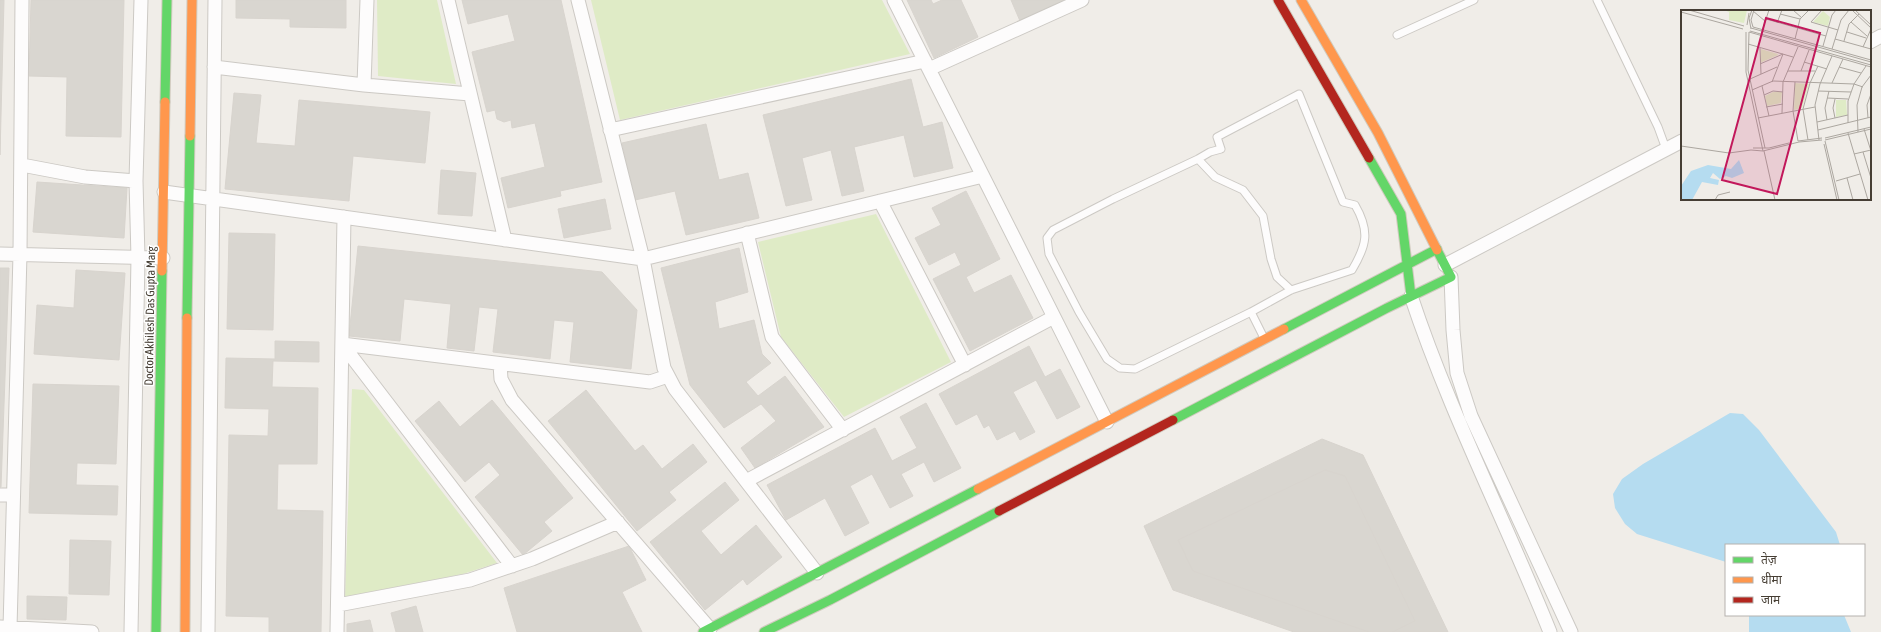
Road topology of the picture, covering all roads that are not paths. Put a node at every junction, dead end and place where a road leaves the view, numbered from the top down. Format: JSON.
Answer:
{"nodes":[{"id":1,"x":22,"y":0,"type":"edge"},
{"id":2,"x":141,"y":0,"type":"edge"},
{"id":3,"x":167,"y":0,"type":"edge"},
{"id":4,"x":192,"y":0,"type":"edge"},
{"id":5,"x":215,"y":0,"type":"edge"},
{"id":6,"x":367,"y":0,"type":"edge"},
{"id":7,"x":448,"y":0,"type":"edge"},
{"id":8,"x":578,"y":0,"type":"edge"},
{"id":9,"x":894,"y":0,"type":"edge"},
{"id":10,"x":1082,"y":0,"type":"edge"},
{"id":11,"x":1278,"y":0,"type":"edge"},
{"id":12,"x":1301,"y":0,"type":"edge"},
{"id":13,"x":1474,"y":0,"type":"edge"},
{"id":14,"x":1597,"y":0,"type":"edge"},
{"id":15,"x":1397,"y":35,"type":"dead end"},
{"id":16,"x":1881,"y":36,"type":"edge"},
{"id":17,"x":1871,"y":41,"type":"edge"},
{"id":18,"x":927,"y":65,"type":"junction"},
{"id":19,"x":214,"y":67,"type":"junction"},
{"id":20,"x":364,"y":85,"type":"junction"},
{"id":21,"x":470,"y":94,"type":"junction"},
{"id":22,"x":610,"y":130,"type":"junction"},
{"id":23,"x":1681,"y":142,"type":"edge"},
{"id":24,"x":1666,"y":149,"type":"junction"},
{"id":25,"x":1198,"y":160,"type":"junction"},
{"id":26,"x":22,"y":165,"type":"junction"},
{"id":27,"x":983,"y":176,"type":"junction"},
{"id":28,"x":136,"y":181,"type":"junction"},
{"id":29,"x":164,"y":192,"type":"junction"},
{"id":30,"x":189,"y":195,"type":"junction"},
{"id":31,"x":213,"y":198,"type":"junction"},
{"id":32,"x":880,"y":201,"type":"junction"},
{"id":33,"x":344,"y":217,"type":"junction"},
{"id":34,"x":747,"y":233,"type":"junction"},
{"id":35,"x":505,"y":240,"type":"junction"},
{"id":36,"x":1437,"y":249,"type":"junction"},
{"id":37,"x":0,"y":254,"type":"edge"},
{"id":38,"x":20,"y":254,"type":"junction"},
{"id":39,"x":138,"y":258,"type":"junction"},
{"id":40,"x":163,"y":258,"type":"junction"},
{"id":41,"x":643,"y":259,"type":"junction"},
{"id":42,"x":1408,"y":264,"type":"junction"},
{"id":43,"x":1445,"y":265,"type":"junction"},
{"id":44,"x":1451,"y":277,"type":"junction"},
{"id":45,"x":1291,"y":290,"type":"junction"},
{"id":46,"x":1411,"y":296,"type":"junction"},
{"id":47,"x":1251,"y":312,"type":"junction"},
{"id":48,"x":1054,"y":317,"type":"junction"},
{"id":49,"x":1265,"y":340,"type":"junction"},
{"id":50,"x":342,"y":344,"type":"junction"},
{"id":51,"x":500,"y":364,"type":"junction"},
{"id":52,"x":965,"y":364,"type":"junction"},
{"id":53,"x":668,"y":376,"type":"junction"},
{"id":54,"x":1107,"y":422,"type":"junction"},
{"id":55,"x":843,"y":430,"type":"junction"},
{"id":56,"x":746,"y":481,"type":"junction"},
{"id":57,"x":0,"y":495,"type":"edge"},
{"id":58,"x":13,"y":496,"type":"junction"},
{"id":59,"x":618,"y":522,"type":"junction"},
{"id":60,"x":512,"y":566,"type":"junction"},
{"id":61,"x":817,"y":573,"type":"junction"},
{"id":62,"x":338,"y":605,"type":"junction"},
{"id":63,"x":5,"y":627,"type":"edge"},
{"id":64,"x":28,"y":630,"type":"edge"},
{"id":65,"x":706,"y":630,"type":"edge"},
{"id":66,"x":92,"y":632,"type":"edge"},
{"id":67,"x":131,"y":632,"type":"edge"},
{"id":68,"x":156,"y":632,"type":"edge"},
{"id":69,"x":185,"y":632,"type":"edge"},
{"id":70,"x":208,"y":632,"type":"edge"},
{"id":71,"x":337,"y":632,"type":"edge"},
{"id":72,"x":764,"y":632,"type":"edge"},
{"id":73,"x":1550,"y":632,"type":"edge"},
{"id":74,"x":1571,"y":632,"type":"edge"}],
"edges":[{"from":1,"to":26,"type":"street"},
{"from":2,"to":28,"type":"street"},
{"from":3,"to":29,"type":"street","name":"Doctor Akhilesh Das Gupta Marg"},
{"from":4,"to":30,"type":"street"},
{"from":5,"to":19,"type":"street"},
{"from":6,"to":20,"type":"street"},
{"from":7,"to":21,"type":"street"},
{"from":8,"to":22,"type":"street"},
{"from":9,"to":18,"type":"street"},
{"from":10,"to":18,"type":"street"},
{"from":11,"to":42,"type":"street"},
{"from":12,"to":36,"type":"street"},
{"from":13,"to":15,"type":"lane"},
{"from":14,"to":24,"type":"lane"},
{"from":16,"to":17,"type":"street"},
{"from":18,"to":22,"type":"street"},
{"from":18,"to":27,"type":"street"},
{"from":19,"to":20,"type":"street"},
{"from":19,"to":31,"type":"street"},
{"from":20,"to":21,"type":"street"},
{"from":21,"to":35,"type":"street"},
{"from":22,"to":41,"type":"street"},
{"from":23,"to":24,"type":"street"},
{"from":24,"to":43,"type":"street"},
{"from":25,"to":45,"type":"lane"},
{"from":25,"to":45,"type":"lane"},
{"from":25,"to":47,"type":"lane"},
{"from":26,"to":28,"type":"street"},
{"from":26,"to":38,"type":"street"},
{"from":27,"to":32,"type":"street"},
{"from":27,"to":48,"type":"street"},
{"from":28,"to":39,"type":"street"},
{"from":29,"to":30,"type":"street"},
{"from":29,"to":40,"type":"street","name":"Doctor Akhilesh Das Gupta Marg"},
{"from":30,"to":31,"type":"street"},
{"from":30,"to":69,"type":"street"},
{"from":31,"to":33,"type":"street"},
{"from":31,"to":70,"type":"street"},
{"from":32,"to":34,"type":"street"},
{"from":32,"to":52,"type":"street"},
{"from":33,"to":35,"type":"street"},
{"from":33,"to":50,"type":"street"},
{"from":34,"to":41,"type":"street"},
{"from":34,"to":55,"type":"street"},
{"from":35,"to":41,"type":"street"},
{"from":36,"to":42,"type":"street"},
{"from":36,"to":43,"type":"street"},
{"from":37,"to":38,"type":"street"},
{"from":38,"to":39,"type":"street"},
{"from":38,"to":58,"type":"street"},
{"from":39,"to":40,"type":"street"},
{"from":39,"to":67,"type":"street"},
{"from":40,"to":68,"type":"street","name":"Doctor Akhilesh Das Gupta Marg"},
{"from":41,"to":53,"type":"street"},
{"from":42,"to":46,"type":"street"},
{"from":42,"to":49,"type":"street"},
{"from":43,"to":44,"type":"street"},
{"from":44,"to":46,"type":"street"},
{"from":44,"to":74,"type":"street"},
{"from":45,"to":47,"type":"lane"},
{"from":46,"to":72,"type":"street"},
{"from":46,"to":73,"type":"street"},
{"from":47,"to":49,"type":"lane"},
{"from":48,"to":52,"type":"street"},
{"from":48,"to":54,"type":"street"},
{"from":49,"to":54,"type":"street"},
{"from":50,"to":51,"type":"street"},
{"from":50,"to":60,"type":"street"},
{"from":50,"to":62,"type":"street"},
{"from":51,"to":53,"type":"street"},
{"from":51,"to":59,"type":"street"},
{"from":52,"to":55,"type":"street"},
{"from":53,"to":56,"type":"street"},
{"from":54,"to":61,"type":"street"},
{"from":55,"to":56,"type":"street"},
{"from":56,"to":61,"type":"street"},
{"from":57,"to":58,"type":"street"},
{"from":58,"to":63,"type":"street"},
{"from":59,"to":60,"type":"street"},
{"from":59,"to":65,"type":"street"},
{"from":60,"to":62,"type":"street"},
{"from":61,"to":65,"type":"street"},
{"from":62,"to":71,"type":"street"},
{"from":63,"to":64,"type":"street"},
{"from":64,"to":66,"type":"street"}]}
